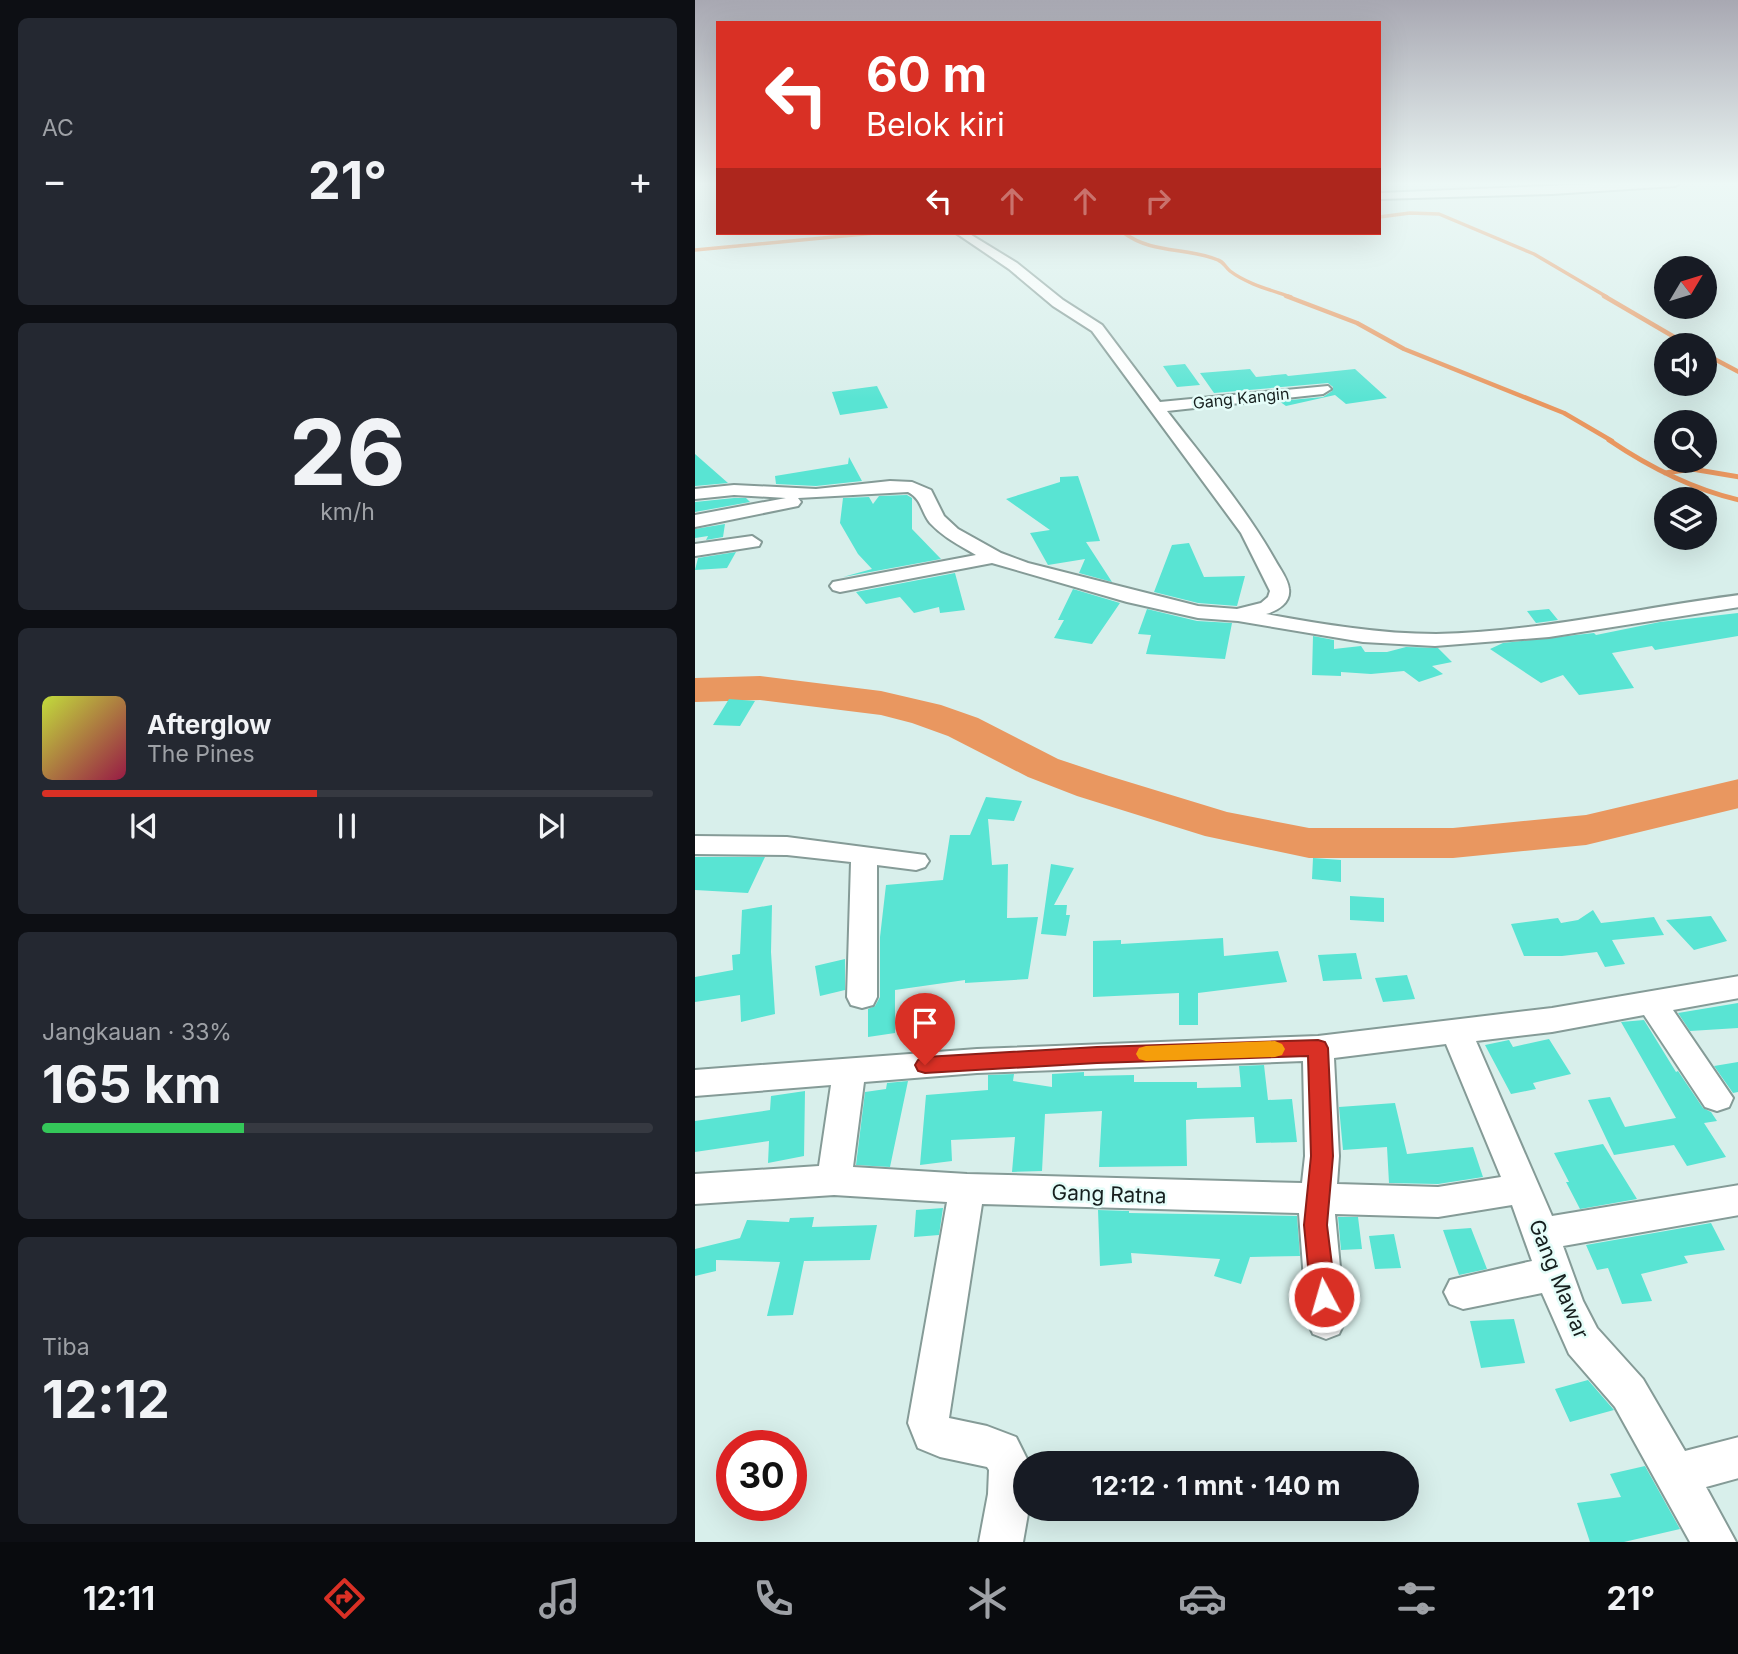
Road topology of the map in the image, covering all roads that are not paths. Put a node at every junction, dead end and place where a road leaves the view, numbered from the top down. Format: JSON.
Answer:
{"nodes":[{"id":1,"x":996,"y":255,"type":"edge"},
{"id":2,"x":1323,"y":389,"type":"dead end"},
{"id":3,"x":1158,"y":407,"type":"junction"},
{"id":4,"x":695,"y":494,"type":"edge"},
{"id":5,"x":816,"y":494,"type":"junction"},
{"id":6,"x":695,"y":521,"type":"edge"},
{"id":7,"x":752,"y":542,"type":"dead end"},
{"id":8,"x":695,"y":550,"type":"edge"},
{"id":9,"x":994,"y":557,"type":"junction"},
{"id":10,"x":840,"y":586,"type":"dead end"},
{"id":11,"x":1738,"y":601,"type":"edge"},
{"id":12,"x":1237,"y":615,"type":"junction"},
{"id":13,"x":695,"y":845,"type":"edge"},
{"id":14,"x":864,"y":856,"type":"junction"},
{"id":15,"x":916,"y":861,"type":"dead end"},
{"id":16,"x":1738,"y":987,"type":"edge"},
{"id":17,"x":862,"y":997,"type":"dead end"},
{"id":18,"x":1652,"y":1003,"type":"junction"},
{"id":19,"x":1457,"y":1032,"type":"junction"},
{"id":20,"x":1318,"y":1048,"type":"junction"},
{"id":21,"x":849,"y":1071,"type":"junction"},
{"id":22,"x":695,"y":1083,"type":"edge"},
{"id":23,"x":1717,"y":1098,"type":"dead end"},
{"id":24,"x":834,"y":1181,"type":"junction"},
{"id":25,"x":695,"y":1189,"type":"edge"},
{"id":26,"x":967,"y":1189,"type":"junction"},
{"id":27,"x":1522,"y":1189,"type":"junction"},
{"id":28,"x":1738,"y":1200,"type":"edge"},
{"id":29,"x":1317,"y":1201,"type":"junction"},
{"id":30,"x":1541,"y":1234,"type":"junction"},
{"id":31,"x":1553,"y":1275,"type":"junction"},
{"id":32,"x":1463,"y":1292,"type":"dead end"},
{"id":33,"x":1326,"y":1321,"type":"dead end"},
{"id":34,"x":1738,"y":1457,"type":"edge"},
{"id":35,"x":1676,"y":1475,"type":"junction"},
{"id":36,"x":1001,"y":1542,"type":"edge"},
{"id":37,"x":1713,"y":1542,"type":"edge"}],
"edges":[{"from":1,"to":3,"type":"street"},
{"from":2,"to":3,"type":"street","name":"Gang Kangin"},
{"from":3,"to":12,"type":"street"},
{"from":4,"to":5,"type":"street"},
{"from":5,"to":6,"type":"street"},
{"from":5,"to":9,"type":"street"},
{"from":7,"to":8,"type":"street"},
{"from":9,"to":10,"type":"street"},
{"from":9,"to":12,"type":"street"},
{"from":11,"to":12,"type":"street"},
{"from":13,"to":14,"type":"street"},
{"from":14,"to":15,"type":"street"},
{"from":14,"to":17,"type":"street"},
{"from":16,"to":18,"type":"street"},
{"from":18,"to":19,"type":"street"},
{"from":18,"to":23,"type":"street"},
{"from":19,"to":20,"type":"street"},
{"from":19,"to":27,"type":"street","name":"Gang Mawar"},
{"from":20,"to":21,"type":"street"},
{"from":20,"to":29,"type":"street"},
{"from":21,"to":22,"type":"street"},
{"from":21,"to":24,"type":"street"},
{"from":24,"to":25,"type":"street","name":"Gang Ratna"},
{"from":24,"to":26,"type":"street","name":"Gang Ratna"},
{"from":26,"to":29,"type":"street","name":"Gang Ratna"},
{"from":26,"to":36,"type":"street"},
{"from":27,"to":29,"type":"street","name":"Gang Ratna"},
{"from":27,"to":30,"type":"street","name":"Gang Mawar"},
{"from":28,"to":30,"type":"street"},
{"from":29,"to":33,"type":"street"},
{"from":30,"to":31,"type":"street","name":"Gang Mawar"},
{"from":31,"to":32,"type":"street"},
{"from":31,"to":35,"type":"street","name":"Gang Mawar"},
{"from":34,"to":35,"type":"street"},
{"from":35,"to":37,"type":"street","name":"Gang Mawar"}]}
